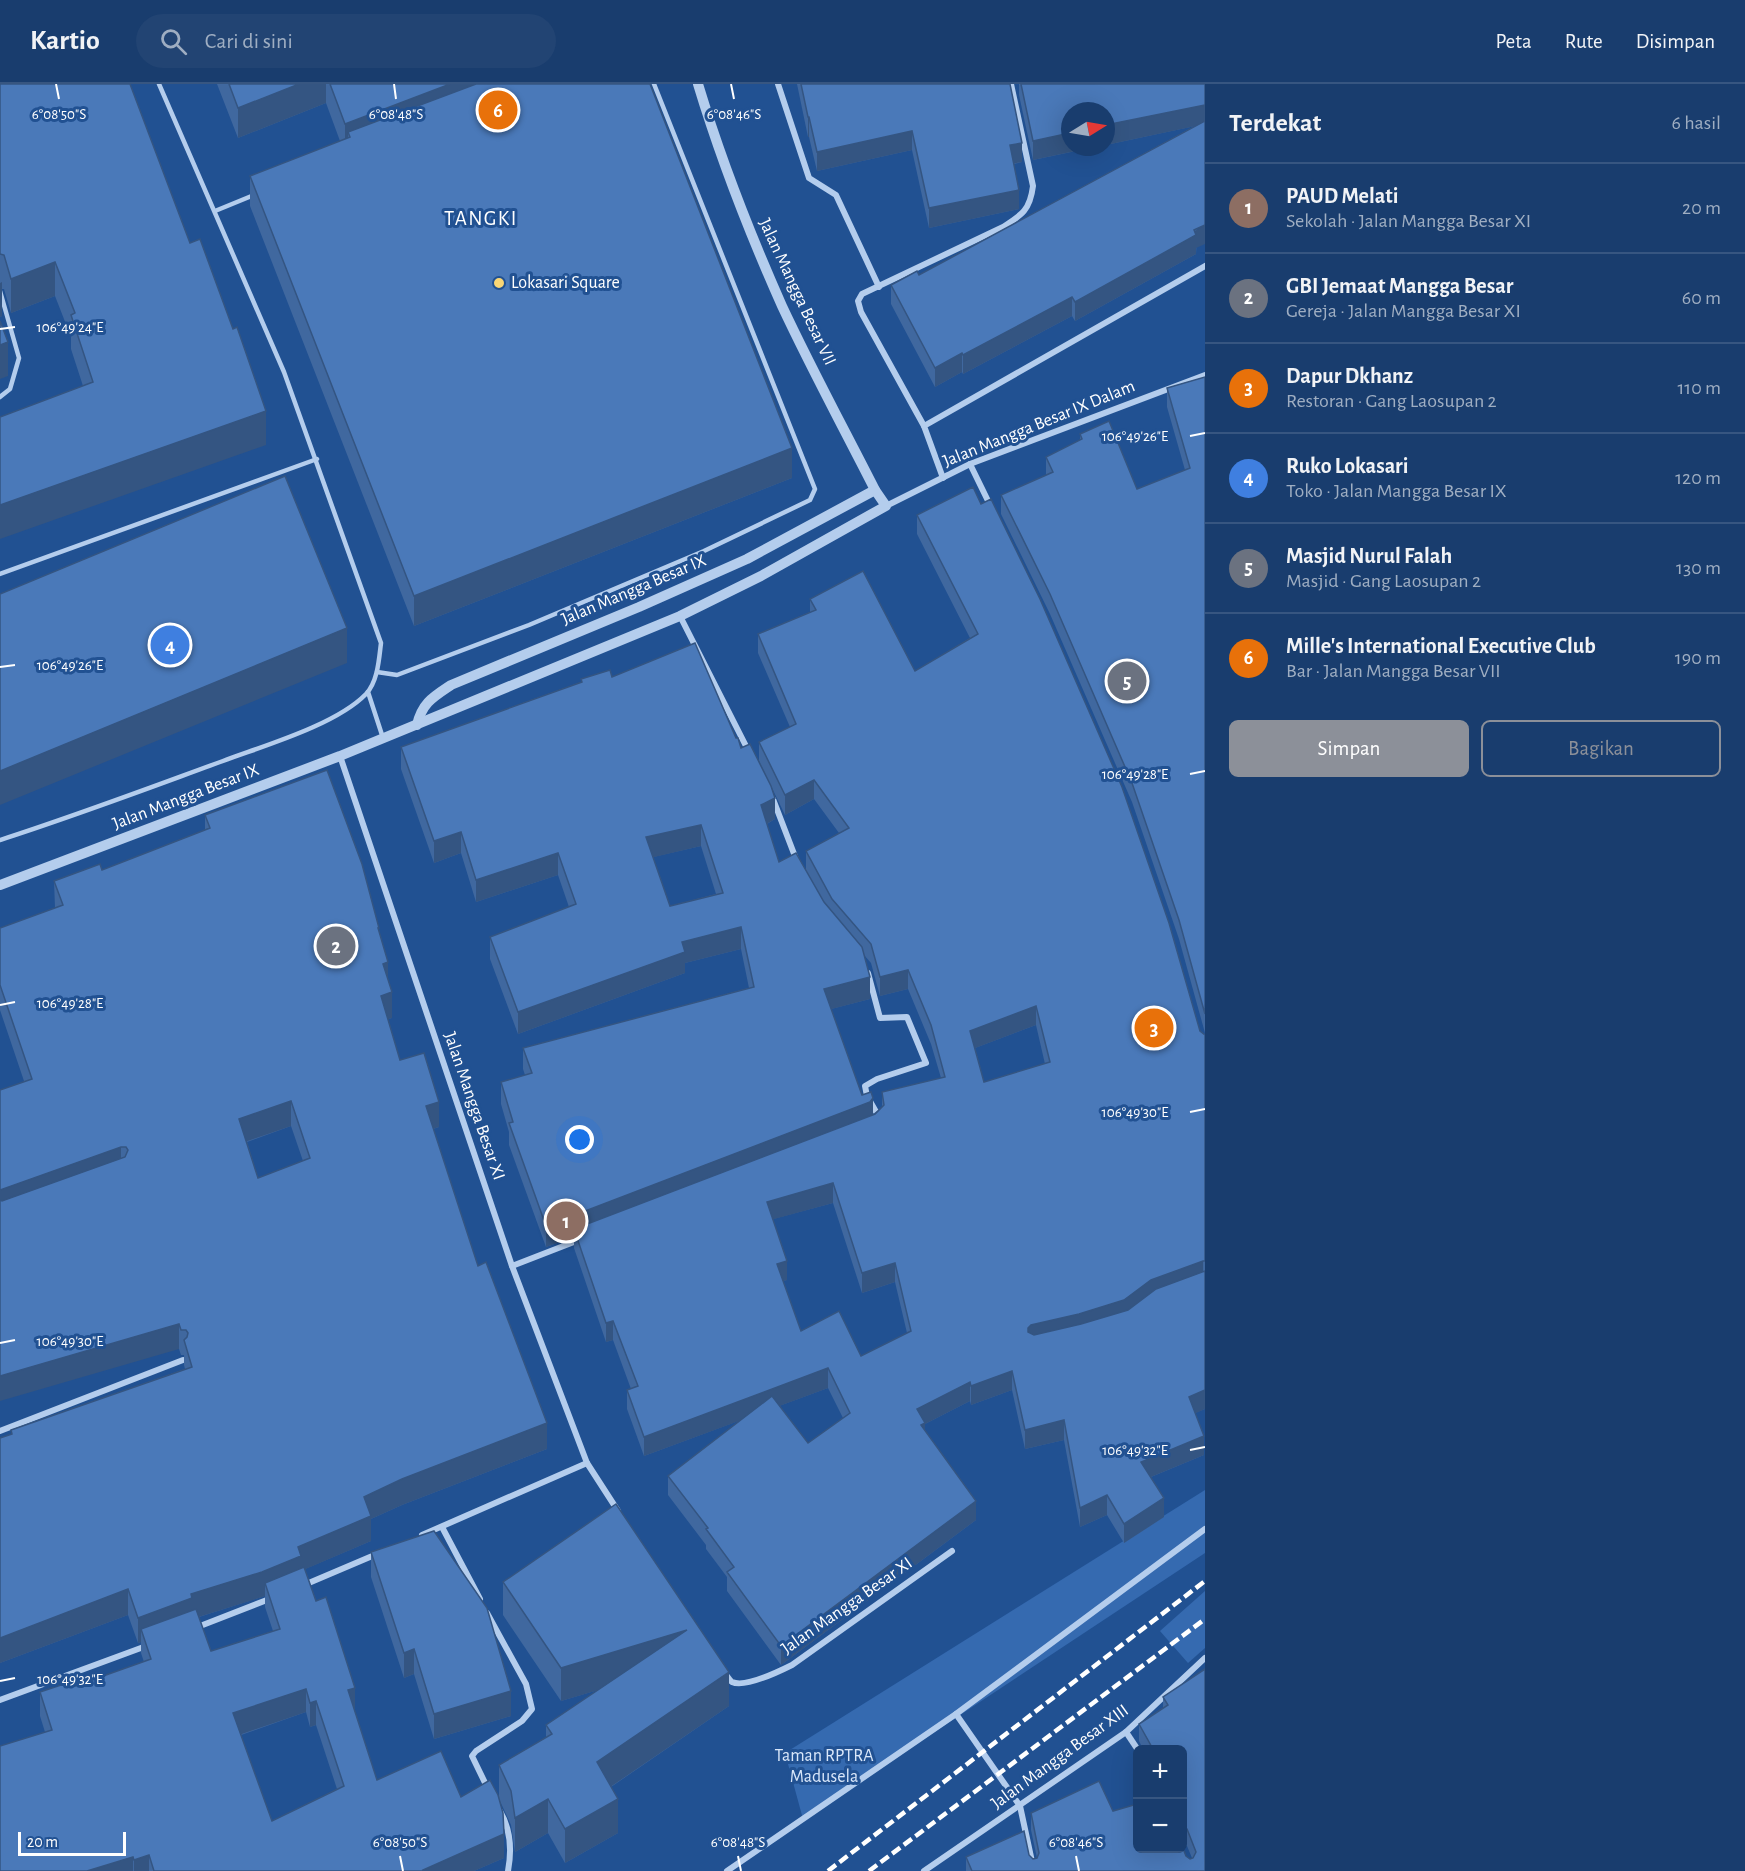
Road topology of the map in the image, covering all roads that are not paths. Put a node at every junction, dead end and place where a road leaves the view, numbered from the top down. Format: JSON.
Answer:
{"nodes":[{"id":1,"x":159,"y":84,"type":"edge"},
{"id":2,"x":654,"y":84,"type":"edge"},
{"id":3,"x":698,"y":84,"type":"edge"},
{"id":4,"x":778,"y":84,"type":"edge"},
{"id":5,"x":1011,"y":84,"type":"edge"},
{"id":6,"x":257,"y":194,"type":"edge"},
{"id":7,"x":215,"y":211,"type":"junction"},
{"id":8,"x":1205,"y":266,"type":"edge"},
{"id":9,"x":879,"y":287,"type":"junction"},
{"id":10,"x":0,"y":291,"type":"edge"},
{"id":11,"x":1205,"y":375,"type":"edge"},
{"id":12,"x":0,"y":397,"type":"edge"},
{"id":13,"x":924,"y":426,"type":"junction"},
{"id":14,"x":317,"y":459,"type":"junction"},
{"id":15,"x":970,"y":464,"type":"junction"},
{"id":16,"x":943,"y":477,"type":"junction"},
{"id":17,"x":874,"y":490,"type":"junction"},
{"id":18,"x":886,"y":506,"type":"junction"},
{"id":19,"x":995,"y":515,"type":"edge"},
{"id":20,"x":0,"y":574,"type":"edge"},
{"id":21,"x":680,"y":616,"type":"junction"},
{"id":22,"x":377,"y":672,"type":"junction"},
{"id":23,"x":368,"y":692,"type":"junction"},
{"id":24,"x":417,"y":725,"type":"junction"},
{"id":25,"x":383,"y":738,"type":"junction"},
{"id":26,"x":340,"y":756,"type":"junction"},
{"id":27,"x":755,"y":764,"type":"edge"},
{"id":28,"x":771,"y":796,"type":"edge"},
{"id":29,"x":0,"y":840,"type":"edge"},
{"id":30,"x":798,"y":867,"type":"edge"},
{"id":31,"x":0,"y":885,"type":"edge"},
{"id":32,"x":867,"y":966,"type":"edge"},
{"id":33,"x":878,"y":1125,"type":"edge"},
{"id":34,"x":589,"y":1236,"type":"edge"},
{"id":35,"x":512,"y":1266,"type":"junction"},
{"id":36,"x":183,"y":1360,"type":"edge"},
{"id":37,"x":0,"y":1431,"type":"edge"},
{"id":38,"x":587,"y":1463,"type":"junction"},
{"id":39,"x":624,"y":1519,"type":"edge"},
{"id":40,"x":442,"y":1527,"type":"junction"},
{"id":41,"x":1205,"y":1529,"type":"edge"},
{"id":42,"x":411,"y":1540,"type":"edge"},
{"id":43,"x":389,"y":1549,"type":"edge"},
{"id":44,"x":952,"y":1551,"type":"dead end"},
{"id":45,"x":301,"y":1586,"type":"edge"},
{"id":46,"x":279,"y":1596,"type":"edge"},
{"id":47,"x":190,"y":1630,"type":"edge"},
{"id":48,"x":156,"y":1642,"type":"edge"},
{"id":49,"x":1205,"y":1658,"type":"edge"},
{"id":50,"x":722,"y":1668,"type":"edge"},
{"id":51,"x":0,"y":1700,"type":"edge"},
{"id":52,"x":956,"y":1714,"type":"junction"},
{"id":53,"x":1126,"y":1732,"type":"junction"},
{"id":54,"x":1134,"y":1745,"type":"edge"},
{"id":55,"x":491,"y":1796,"type":"edge"},
{"id":56,"x":496,"y":1805,"type":"edge"},
{"id":57,"x":1020,"y":1806,"type":"junction"},
{"id":58,"x":508,"y":1871,"type":"edge"},
{"id":59,"x":727,"y":1871,"type":"edge"},
{"id":60,"x":924,"y":1871,"type":"edge"},
{"id":61,"x":1034,"y":1871,"type":"edge"}],
"edges":[{"from":1,"to":7,"type":"lane"},
{"from":2,"to":22,"type":"lane"},
{"from":3,"to":17,"type":"street","name":"Jalan Mangga Besar VII"},
{"from":4,"to":9,"type":"street"},
{"from":5,"to":9,"type":"street"},
{"from":6,"to":7,"type":"lane"},
{"from":7,"to":14,"type":"lane"},
{"from":8,"to":13,"type":"street"},
{"from":9,"to":13,"type":"street"},
{"from":10,"to":12,"type":"lane"},
{"from":11,"to":15,"type":"street","name":"Jalan Mangga Besar IX Dalam"},
{"from":13,"to":16,"type":"street"},
{"from":14,"to":20,"type":"lane"},
{"from":14,"to":22,"type":"lane"},
{"from":15,"to":16,"type":"street","name":"Jalan Mangga Besar IX Dalam"},
{"from":15,"to":19,"type":"street"},
{"from":16,"to":18,"type":"street","name":"Jalan Mangga Besar IX Dalam"},
{"from":17,"to":18,"type":"street","name":"Jalan Mangga Besar VII"},
{"from":17,"to":24,"type":"street","name":"Jalan Mangga Besar IX"},
{"from":18,"to":21,"type":"street","name":"Jalan Mangga Besar IX"},
{"from":21,"to":24,"type":"street","name":"Jalan Mangga Besar IX"},
{"from":21,"to":27,"type":"street"},
{"from":22,"to":23,"type":"lane"},
{"from":23,"to":25,"type":"lane"},
{"from":23,"to":29,"type":"lane"},
{"from":24,"to":25,"type":"street","name":"Jalan Mangga Besar IX"},
{"from":25,"to":26,"type":"street","name":"Jalan Mangga Besar IX"},
{"from":26,"to":31,"type":"street","name":"Jalan Mangga Besar IX"},
{"from":26,"to":35,"type":"street","name":"Jalan Mangga Besar XI"},
{"from":28,"to":30,"type":"street"},
{"from":32,"to":33,"type":"street"},
{"from":34,"to":35,"type":"street"},
{"from":35,"to":38,"type":"street","name":"Jalan Mangga Besar XI"},
{"from":36,"to":37,"type":"street"},
{"from":38,"to":39,"type":"street","name":"Jalan Mangga Besar XI"},
{"from":38,"to":40,"type":"street"},
{"from":40,"to":42,"type":"street"},
{"from":40,"to":55,"type":"street"},
{"from":41,"to":52,"type":"street"},
{"from":43,"to":45,"type":"street"},
{"from":44,"to":50,"type":"street","name":"Jalan Mangga Besar XI"},
{"from":46,"to":47,"type":"street"},
{"from":48,"to":51,"type":"street"},
{"from":49,"to":53,"type":"street","name":"Jalan Mangga Besar XIII"},
{"from":52,"to":57,"type":"street"},
{"from":52,"to":59,"type":"street"},
{"from":53,"to":54,"type":"street"},
{"from":53,"to":57,"type":"street","name":"Jalan Mangga Besar XIII"},
{"from":56,"to":58,"type":"street"},
{"from":57,"to":60,"type":"street","name":"Jalan Mangga Besar XIII"},
{"from":57,"to":61,"type":"street"}]}
